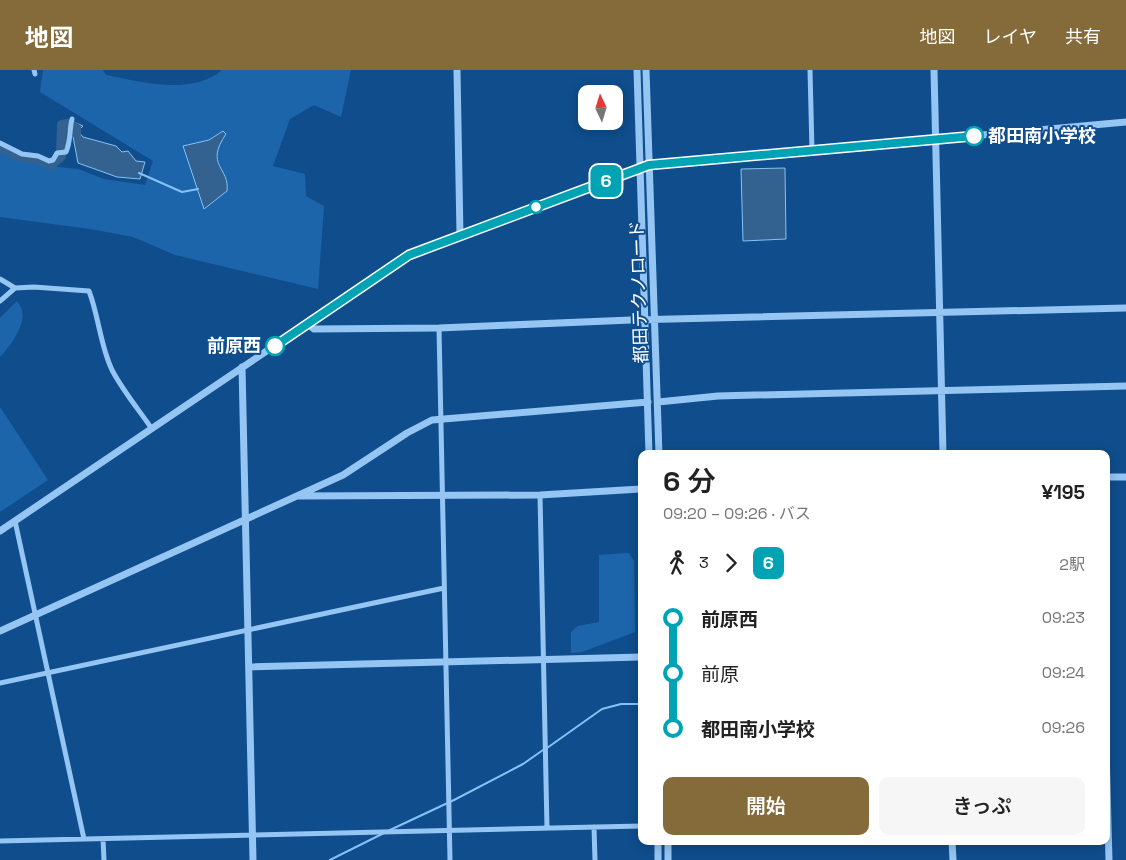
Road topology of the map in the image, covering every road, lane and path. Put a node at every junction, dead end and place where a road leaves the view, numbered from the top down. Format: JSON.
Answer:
{"nodes":[{"id":1,"x":458,"y":70,"type":"edge"},
{"id":2,"x":637,"y":70,"type":"edge"},
{"id":3,"x":646,"y":70,"type":"edge"},
{"id":4,"x":810,"y":70,"type":"edge"},
{"id":5,"x":934,"y":70,"type":"edge"},
{"id":6,"x":72,"y":119,"type":"dead end"},
{"id":7,"x":1126,"y":122,"type":"edge"},
{"id":8,"x":935,"y":140,"type":"junction"},
{"id":9,"x":0,"y":143,"type":"edge"},
{"id":10,"x":812,"y":151,"type":"junction"},
{"id":11,"x":649,"y":165,"type":"junction"},
{"id":12,"x":641,"y":168,"type":"junction"},
{"id":13,"x":460,"y":235,"type":"junction"},
{"id":14,"x":0,"y":279,"type":"edge"},
{"id":15,"x":15,"y":288,"type":"junction"},
{"id":16,"x":0,"y":301,"type":"edge"},
{"id":17,"x":1126,"y":308,"type":"edge"},
{"id":18,"x":939,"y":313,"type":"junction"},
{"id":19,"x":646,"y":320,"type":"junction"},
{"id":20,"x":654,"y":320,"type":"junction"},
{"id":21,"x":307,"y":324,"type":"junction"},
{"id":22,"x":438,"y":328,"type":"junction"},
{"id":23,"x":242,"y":368,"type":"junction"},
{"id":24,"x":1126,"y":386,"type":"edge"},
{"id":25,"x":942,"y":391,"type":"junction"},
{"id":26,"x":648,"y":402,"type":"junction"},
{"id":27,"x":658,"y":402,"type":"junction"},
{"id":28,"x":440,"y":419,"type":"junction"},
{"id":29,"x":152,"y":430,"type":"junction"},
{"id":30,"x":649,"y":450,"type":"edge"},
{"id":31,"x":659,"y":450,"type":"edge"},
{"id":32,"x":943,"y":450,"type":"edge"},
{"id":33,"x":1126,"y":476,"type":"edge"},
{"id":34,"x":1110,"y":477,"type":"edge"},
{"id":35,"x":638,"y":489,"type":"edge"},
{"id":36,"x":540,"y":495,"type":"junction"},
{"id":37,"x":296,"y":496,"type":"junction"},
{"id":38,"x":442,"y":496,"type":"junction"},
{"id":39,"x":245,"y":518,"type":"junction"},
{"id":40,"x":15,"y":521,"type":"junction"},
{"id":41,"x":0,"y":531,"type":"edge"},
{"id":42,"x":444,"y":588,"type":"junction"},
{"id":43,"x":37,"y":613,"type":"junction"},
{"id":44,"x":248,"y":630,"type":"junction"},
{"id":45,"x":0,"y":631,"type":"edge"},
{"id":46,"x":638,"y":657,"type":"edge"},
{"id":47,"x":544,"y":659,"type":"junction"},
{"id":48,"x":446,"y":661,"type":"junction"},
{"id":49,"x":249,"y":666,"type":"junction"},
{"id":50,"x":50,"y":672,"type":"junction"},
{"id":51,"x":0,"y":683,"type":"edge"},
{"id":52,"x":638,"y":826,"type":"edge"},
{"id":53,"x":594,"y":827,"type":"junction"},
{"id":54,"x":547,"y":828,"type":"junction"},
{"id":55,"x":450,"y":830,"type":"junction"},
{"id":56,"x":252,"y":834,"type":"junction"},
{"id":57,"x":84,"y":839,"type":"junction"},
{"id":58,"x":103,"y":839,"type":"junction"},
{"id":59,"x":0,"y":841,"type":"edge"},
{"id":60,"x":658,"y":845,"type":"edge"},
{"id":61,"x":668,"y":845,"type":"edge"},
{"id":62,"x":952,"y":845,"type":"edge"},
{"id":63,"x":1108,"y":845,"type":"edge"},
{"id":64,"x":104,"y":860,"type":"edge"},
{"id":65,"x":253,"y":860,"type":"edge"},
{"id":66,"x":450,"y":860,"type":"edge"},
{"id":67,"x":595,"y":860,"type":"edge"},
{"id":68,"x":658,"y":860,"type":"edge"},
{"id":69,"x":668,"y":860,"type":"edge"},
{"id":70,"x":952,"y":860,"type":"edge"},
{"id":71,"x":1109,"y":860,"type":"edge"}],
"edges":[{"from":1,"to":13,"type":"street"},
{"from":2,"to":12,"type":"street","name":"都田テクノロード"},
{"from":3,"to":11,"type":"street","name":"都田テクノロード"},
{"from":4,"to":10,"type":"street"},
{"from":5,"to":8,"type":"street"},
{"from":6,"to":9,"type":"street"},
{"from":7,"to":8,"type":"street"},
{"from":8,"to":10,"type":"street"},
{"from":8,"to":18,"type":"street"},
{"from":10,"to":11,"type":"street"},
{"from":11,"to":12,"type":"street"},
{"from":11,"to":20,"type":"street","name":"都田テクノロード"},
{"from":12,"to":13,"type":"street"},
{"from":12,"to":19,"type":"street","name":"都田テクノロード"},
{"from":13,"to":21,"type":"street"},
{"from":14,"to":15,"type":"street"},
{"from":15,"to":16,"type":"street"},
{"from":15,"to":29,"type":"street"},
{"from":17,"to":18,"type":"street"},
{"from":18,"to":20,"type":"street"},
{"from":18,"to":25,"type":"street"},
{"from":19,"to":20,"type":"street"},
{"from":19,"to":22,"type":"street"},
{"from":19,"to":26,"type":"street","name":"都田テクノロード"},
{"from":20,"to":27,"type":"street","name":"都田テクノロード"},
{"from":21,"to":22,"type":"street"},
{"from":21,"to":23,"type":"street"},
{"from":22,"to":28,"type":"street"},
{"from":23,"to":29,"type":"street"},
{"from":23,"to":39,"type":"street"},
{"from":24,"to":25,"type":"street"},
{"from":25,"to":27,"type":"street"},
{"from":25,"to":32,"type":"street"},
{"from":26,"to":28,"type":"street"},
{"from":26,"to":30,"type":"street","name":"都田テクノロード"},
{"from":27,"to":31,"type":"street","name":"都田テクノロード"},
{"from":28,"to":37,"type":"street"},
{"from":28,"to":38,"type":"street"},
{"from":29,"to":40,"type":"street"},
{"from":33,"to":34,"type":"street"},
{"from":35,"to":36,"type":"street"},
{"from":36,"to":38,"type":"street"},
{"from":36,"to":47,"type":"street"},
{"from":37,"to":38,"type":"street"},
{"from":37,"to":39,"type":"street"},
{"from":38,"to":42,"type":"street"},
{"from":39,"to":43,"type":"street"},
{"from":39,"to":44,"type":"street"},
{"from":40,"to":41,"type":"street"},
{"from":40,"to":43,"type":"street"},
{"from":42,"to":44,"type":"street"},
{"from":42,"to":48,"type":"street"},
{"from":43,"to":45,"type":"street"},
{"from":43,"to":50,"type":"street"},
{"from":44,"to":49,"type":"street"},
{"from":44,"to":50,"type":"street"},
{"from":46,"to":47,"type":"street"},
{"from":47,"to":48,"type":"street"},
{"from":47,"to":54,"type":"street"},
{"from":48,"to":49,"type":"street"},
{"from":48,"to":55,"type":"street"},
{"from":49,"to":56,"type":"street"},
{"from":50,"to":51,"type":"street"},
{"from":50,"to":57,"type":"street"},
{"from":52,"to":53,"type":"street"},
{"from":53,"to":54,"type":"street"},
{"from":53,"to":67,"type":"street"},
{"from":54,"to":55,"type":"street"},
{"from":55,"to":56,"type":"street"},
{"from":55,"to":66,"type":"street"},
{"from":56,"to":58,"type":"street"},
{"from":56,"to":65,"type":"street"},
{"from":57,"to":58,"type":"street"},
{"from":57,"to":59,"type":"street"},
{"from":58,"to":64,"type":"street"},
{"from":60,"to":68,"type":"street"},
{"from":61,"to":69,"type":"street"},
{"from":62,"to":70,"type":"street"},
{"from":63,"to":71,"type":"street"}]}
